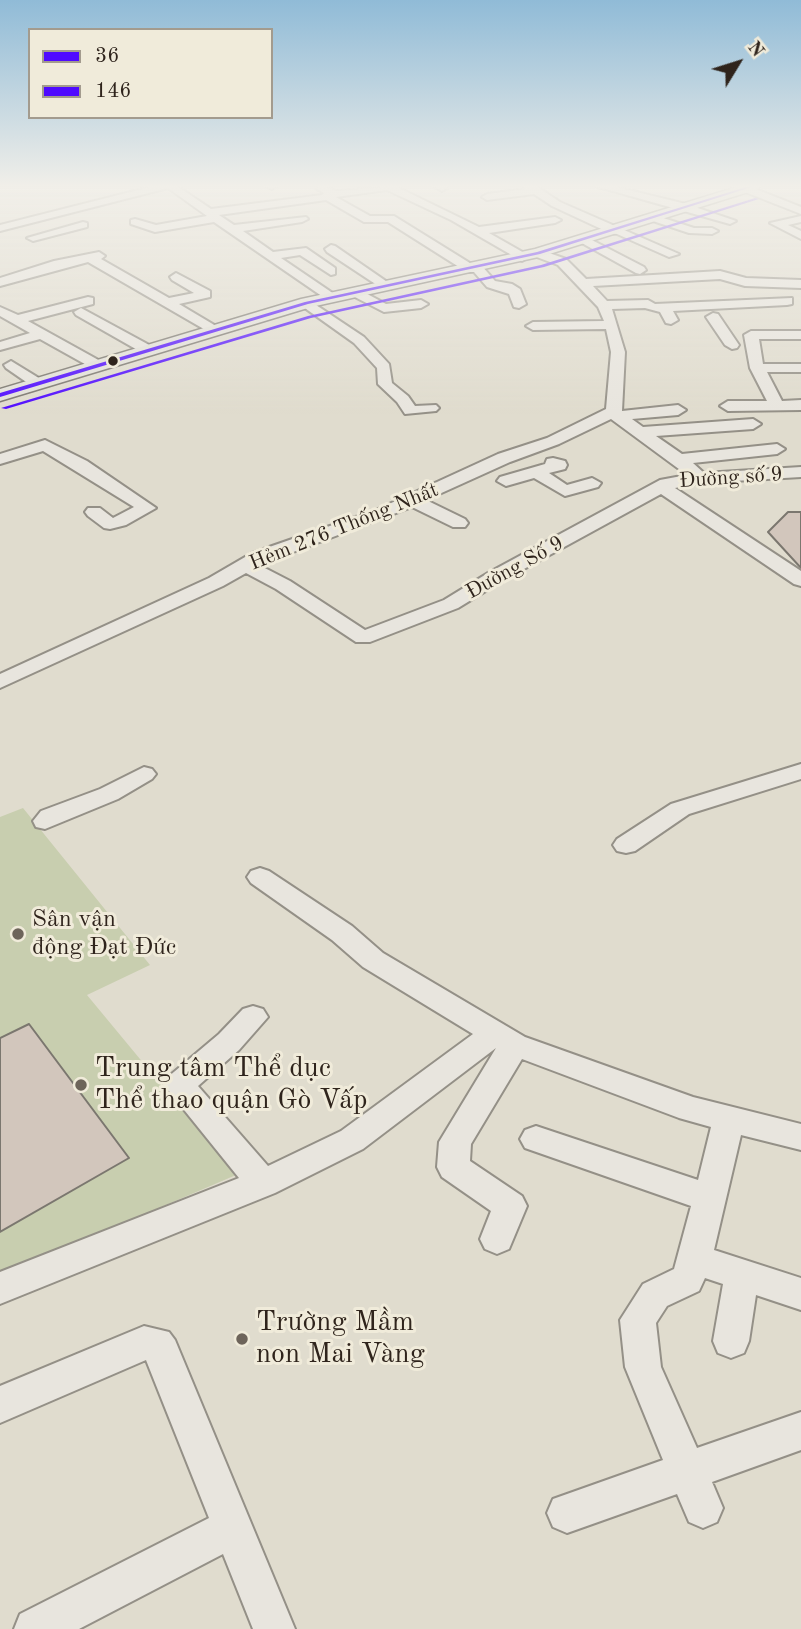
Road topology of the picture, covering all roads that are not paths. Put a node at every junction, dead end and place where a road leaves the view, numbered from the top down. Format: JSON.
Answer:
{"nodes":[{"id":1,"x":68,"y":262,"type":"edge"},
{"id":2,"x":102,"y":262,"type":"edge"},
{"id":3,"x":278,"y":262,"type":"edge"},
{"id":4,"x":318,"y":262,"type":"edge"},
{"id":5,"x":350,"y":262,"type":"edge"},
{"id":6,"x":469,"y":262,"type":"edge"},
{"id":7,"x":508,"y":262,"type":"edge"},
{"id":8,"x":562,"y":262,"type":"edge"},
{"id":9,"x":624,"y":262,"type":"edge"},
{"id":10,"x":486,"y":269,"type":"junction"},
{"id":11,"x":639,"y":270,"type":"dead end"},
{"id":12,"x":331,"y":271,"type":"dead end"},
{"id":13,"x":176,"y":277,"type":"dead end"},
{"id":14,"x":0,"y":282,"type":"edge"},
{"id":15,"x":584,"y":283,"type":"junction"},
{"id":16,"x":763,"y":283,"type":"junction"},
{"id":17,"x":801,"y":284,"type":"edge"},
{"id":18,"x":386,"y":286,"type":"junction"},
{"id":19,"x":356,"y":292,"type":"junction"},
{"id":20,"x":436,"y":292,"type":"dead end"},
{"id":21,"x":329,"y":298,"type":"junction"},
{"id":22,"x":169,"y":302,"type":"junction"},
{"id":23,"x":307,"y":303,"type":"junction"},
{"id":24,"x":421,"y":304,"type":"dead end"},
{"id":25,"x":519,"y":304,"type":"dead end"},
{"id":26,"x":604,"y":305,"type":"junction"},
{"id":27,"x":793,"y":306,"type":"edge"},
{"id":28,"x":2,"y":309,"type":"edge"},
{"id":29,"x":16,"y":320,"type":"junction"},
{"id":30,"x":611,"y":325,"type":"junction"},
{"id":31,"x":533,"y":326,"type":"dead end"},
{"id":32,"x":214,"y":329,"type":"junction"},
{"id":33,"x":40,"y":335,"type":"junction"},
{"id":34,"x":801,"y":335,"type":"edge"},
{"id":35,"x":733,"y":345,"type":"dead end"},
{"id":36,"x":0,"y":346,"type":"edge"},
{"id":37,"x":146,"y":349,"type":"junction"},
{"id":38,"x":11,"y":365,"type":"dead end"},
{"id":39,"x":97,"y":365,"type":"junction"},
{"id":40,"x":757,"y":368,"type":"junction"},
{"id":41,"x":801,"y":368,"type":"edge"},
{"id":42,"x":37,"y":383,"type":"junction"},
{"id":43,"x":0,"y":395,"type":"edge"},
{"id":44,"x":777,"y":405,"type":"junction"},
{"id":45,"x":801,"y":405,"type":"edge"},
{"id":46,"x":728,"y":406,"type":"dead end"},
{"id":47,"x":431,"y":408,"type":"dead end"},
{"id":48,"x":678,"y":410,"type":"dead end"},
{"id":49,"x":615,"y":414,"type":"junction"},
{"id":50,"x":753,"y":424,"type":"dead end"},
{"id":51,"x":639,"y":432,"type":"junction"},
{"id":52,"x":777,"y":449,"type":"dead end"},
{"id":53,"x":0,"y":459,"type":"edge"},
{"id":54,"x":679,"y":459,"type":"junction"},
{"id":55,"x":554,"y":463,"type":"dead end"},
{"id":56,"x":536,"y":472,"type":"junction"},
{"id":57,"x":801,"y":472,"type":"edge"},
{"id":58,"x":700,"y":478,"type":"junction"},
{"id":59,"x":506,"y":481,"type":"dead end"},
{"id":60,"x":592,"y":483,"type":"dead end"},
{"id":61,"x":662,"y":487,"type":"junction"},
{"id":62,"x":412,"y":500,"type":"junction"},
{"id":63,"x":94,"y":512,"type":"dead end"},
{"id":64,"x":458,"y":523,"type":"dead end"},
{"id":65,"x":801,"y":563,"type":"edge"},
{"id":66,"x":779,"y":564,"type":"junction"},
{"id":67,"x":246,"y":565,"type":"junction"},
{"id":68,"x":801,"y":580,"type":"edge"},
{"id":69,"x":0,"y":682,"type":"edge"},
{"id":70,"x":801,"y":771,"type":"edge"},
{"id":71,"x":144,"y":774,"type":"dead end"},
{"id":72,"x":45,"y":821,"type":"dead end"},
{"id":73,"x":626,"y":845,"type":"dead end"},
{"id":74,"x":260,"y":877,"type":"dead end"},
{"id":75,"x":253,"y":1017,"type":"dead end"},
{"id":76,"x":505,"y":1040,"type":"junction"},
{"id":77,"x":729,"y":1119,"type":"junction"},
{"id":78,"x":801,"y":1137,"type":"edge"},
{"id":79,"x":536,"y":1139,"type":"dead end"},
{"id":80,"x":263,"y":1183,"type":"junction"},
{"id":81,"x":710,"y":1198,"type":"junction"},
{"id":82,"x":497,"y":1239,"type":"dead end"},
{"id":83,"x":695,"y":1259,"type":"junction"},
{"id":84,"x":742,"y":1275,"type":"junction"},
{"id":85,"x":0,"y":1288,"type":"edge"},
{"id":86,"x":801,"y":1294,"type":"edge"},
{"id":87,"x":731,"y":1341,"type":"dead end"},
{"id":88,"x":0,"y":1405,"type":"edge"},
{"id":89,"x":801,"y":1432,"type":"edge"},
{"id":90,"x":687,"y":1471,"type":"junction"},
{"id":91,"x":703,"y":1508,"type":"dead end"},
{"id":92,"x":567,"y":1513,"type":"dead end"},
{"id":93,"x":234,"y":1527,"type":"junction"},
{"id":94,"x":34,"y":1629,"type":"edge"},
{"id":95,"x":274,"y":1629,"type":"edge"}],
"edges":[{"from":1,"to":14,"type":"street"},
{"from":2,"to":22,"type":"street"},
{"from":3,"to":21,"type":"street"},
{"from":4,"to":12,"type":"street"},
{"from":5,"to":18,"type":"street"},
{"from":6,"to":10,"type":"street"},
{"from":7,"to":10,"type":"main road"},
{"from":8,"to":15,"type":"street"},
{"from":9,"to":11,"type":"street"},
{"from":10,"to":18,"type":"main road"},
{"from":10,"to":25,"type":"street"},
{"from":13,"to":22,"type":"street"},
{"from":15,"to":16,"type":"street"},
{"from":15,"to":26,"type":"street"},
{"from":16,"to":17,"type":"street"},
{"from":16,"to":27,"type":"street"},
{"from":18,"to":19,"type":"main road"},
{"from":18,"to":20,"type":"street"},
{"from":19,"to":21,"type":"main road"},
{"from":19,"to":24,"type":"street"},
{"from":21,"to":23,"type":"main road"},
{"from":22,"to":32,"type":"street"},
{"from":23,"to":32,"type":"main road"},
{"from":23,"to":47,"type":"street"},
{"from":26,"to":27,"type":"street"},
{"from":26,"to":30,"type":"street"},
{"from":27,"to":35,"type":"street"},
{"from":28,"to":29,"type":"street"},
{"from":29,"to":33,"type":"street"},
{"from":29,"to":37,"type":"street"},
{"from":30,"to":31,"type":"street"},
{"from":30,"to":49,"type":"street"},
{"from":32,"to":37,"type":"main road"},
{"from":33,"to":36,"type":"street"},
{"from":33,"to":39,"type":"street"},
{"from":34,"to":40,"type":"street"},
{"from":37,"to":39,"type":"main road"},
{"from":38,"to":42,"type":"street"},
{"from":39,"to":42,"type":"main road"},
{"from":40,"to":41,"type":"street"},
{"from":40,"to":44,"type":"street"},
{"from":42,"to":43,"type":"main road"},
{"from":44,"to":45,"type":"street"},
{"from":44,"to":46,"type":"street"},
{"from":48,"to":49,"type":"street"},
{"from":49,"to":51,"type":"street"},
{"from":49,"to":62,"type":"street","name":"Hẻm 276 Thống Nhất"},
{"from":50,"to":51,"type":"street"},
{"from":51,"to":54,"type":"street"},
{"from":52,"to":54,"type":"street"},
{"from":53,"to":63,"type":"street"},
{"from":54,"to":58,"type":"street"},
{"from":55,"to":56,"type":"street"},
{"from":56,"to":59,"type":"street"},
{"from":56,"to":60,"type":"street"},
{"from":57,"to":58,"type":"street","name":"Đường số 9"},
{"from":58,"to":61,"type":"street","name":"Đường số 9"},
{"from":61,"to":66,"type":"street"},
{"from":61,"to":67,"type":"street","name":"Đường Số 9"},
{"from":62,"to":64,"type":"street"},
{"from":62,"to":67,"type":"street","name":"Hẻm 276 Thống Nhất"},
{"from":65,"to":66,"type":"street"},
{"from":66,"to":68,"type":"street"},
{"from":67,"to":69,"type":"street","name":"Hẻm 276 Thống Nhất"},
{"from":70,"to":73,"type":"street"},
{"from":71,"to":72,"type":"street"},
{"from":74,"to":76,"type":"street"},
{"from":75,"to":80,"type":"street"},
{"from":76,"to":77,"type":"street"},
{"from":76,"to":80,"type":"street"},
{"from":76,"to":82,"type":"street"},
{"from":77,"to":78,"type":"street"},
{"from":77,"to":81,"type":"street"},
{"from":79,"to":81,"type":"street"},
{"from":80,"to":85,"type":"street"},
{"from":81,"to":83,"type":"street"},
{"from":83,"to":84,"type":"street"},
{"from":83,"to":90,"type":"street"},
{"from":84,"to":86,"type":"street"},
{"from":84,"to":87,"type":"street"},
{"from":88,"to":93,"type":"street"},
{"from":89,"to":90,"type":"street"},
{"from":90,"to":91,"type":"street"},
{"from":90,"to":92,"type":"street"},
{"from":93,"to":94,"type":"street"},
{"from":93,"to":95,"type":"street"}]}
